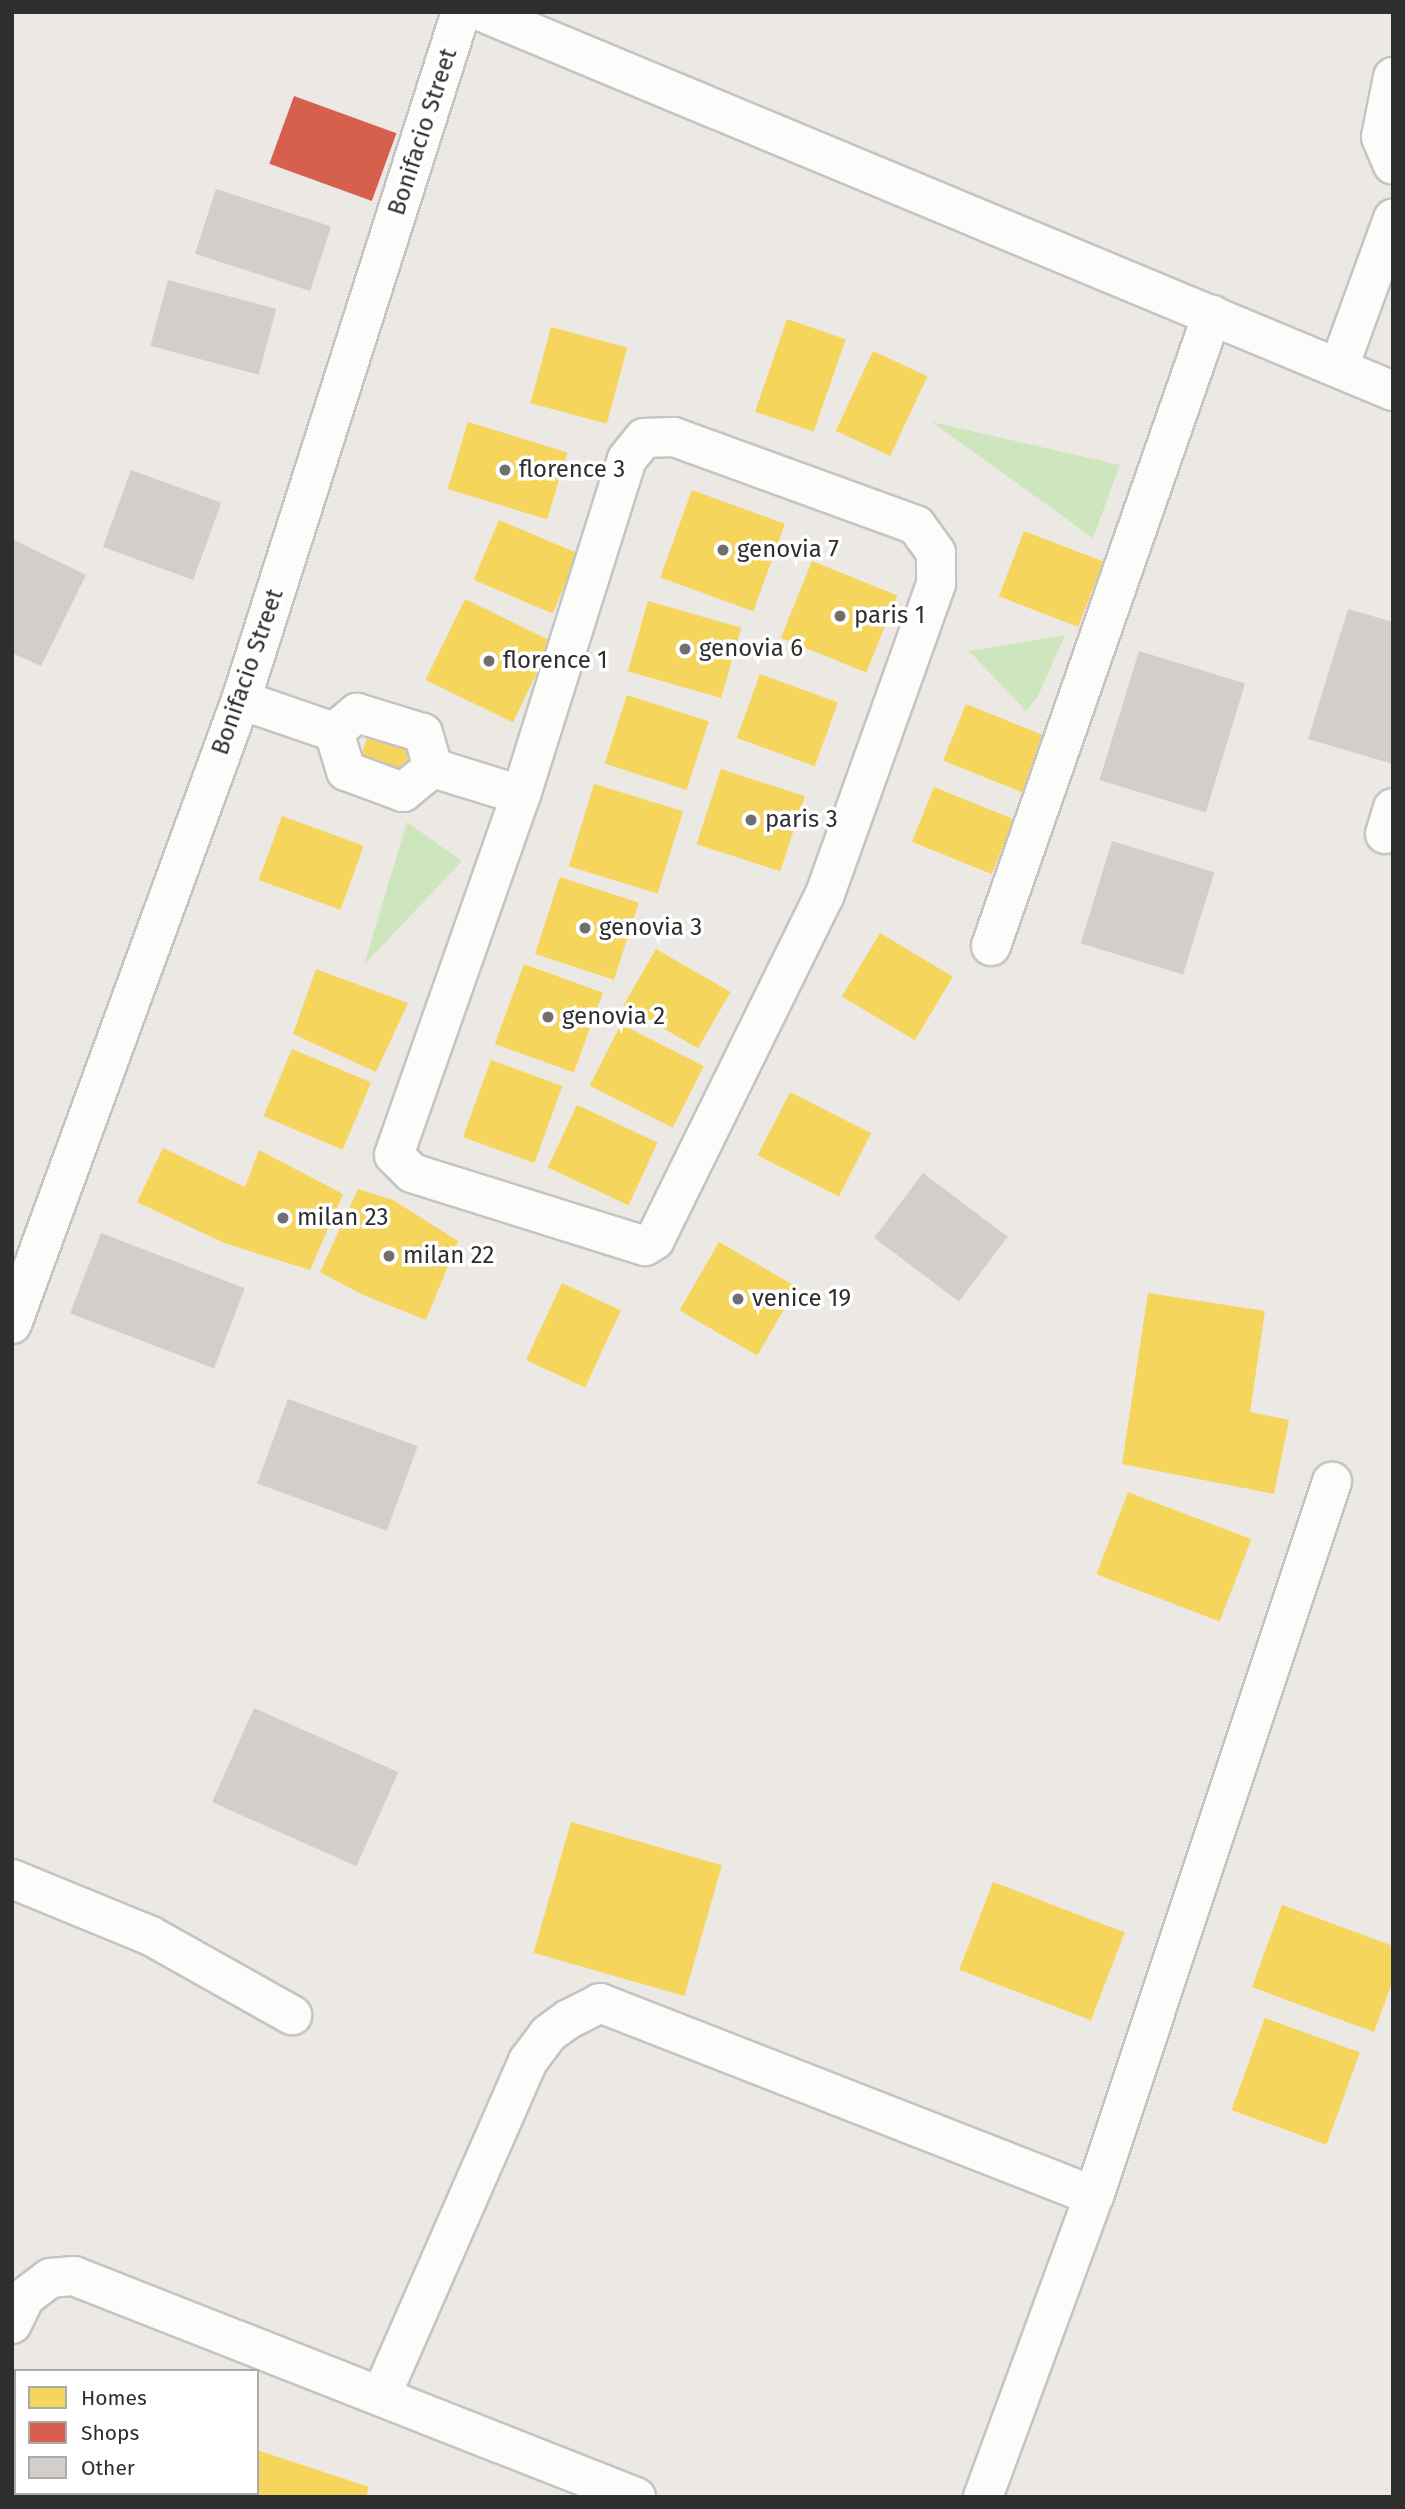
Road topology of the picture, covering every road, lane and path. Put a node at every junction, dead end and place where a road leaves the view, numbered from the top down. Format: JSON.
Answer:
{"nodes":[{"id":1,"x":461,"y":12,"type":"edge"},
{"id":2,"x":482,"y":12,"type":"edge"},
{"id":3,"x":1393,"y":77,"type":"edge"},
{"id":4,"x":1393,"y":165,"type":"edge"},
{"id":5,"x":1393,"y":219,"type":"edge"},
{"id":6,"x":1212,"y":316,"type":"junction"},
{"id":7,"x":1339,"y":367,"type":"junction"},
{"id":8,"x":1393,"y":391,"type":"edge"},
{"id":9,"x":241,"y":700,"type":"junction"},
{"id":10,"x":334,"y":732,"type":"junction"},
{"id":11,"x":433,"y":768,"type":"junction"},
{"id":12,"x":521,"y":795,"type":"junction"},
{"id":13,"x":991,"y":946,"type":"dead end"},
{"id":14,"x":12,"y":1324,"type":"edge"},
{"id":15,"x":1332,"y":1482,"type":"dead end"},
{"id":16,"x":12,"y":1879,"type":"edge"},
{"id":17,"x":292,"y":2014,"type":"dead end"},
{"id":18,"x":1094,"y":2196,"type":"junction"},
{"id":19,"x":12,"y":2324,"type":"edge"},
{"id":20,"x":380,"y":2396,"type":"junction"},
{"id":21,"x":636,"y":2497,"type":"edge"},
{"id":22,"x":982,"y":2497,"type":"edge"}],
"edges":[{"from":1,"to":9,"type":"street","name":"Bonifacio Street"},
{"from":2,"to":6,"type":"street"},
{"from":3,"to":4,"type":"street"},
{"from":5,"to":7,"type":"street"},
{"from":6,"to":7,"type":"street"},
{"from":6,"to":13,"type":"street"},
{"from":7,"to":8,"type":"street"},
{"from":9,"to":10,"type":"street"},
{"from":9,"to":14,"type":"street","name":"Bonifacio Street"},
{"from":10,"to":11,"type":"street"},
{"from":10,"to":11,"type":"street"},
{"from":11,"to":12,"type":"street"},
{"from":12,"to":12,"type":"street"},
{"from":15,"to":18,"type":"street"},
{"from":16,"to":17,"type":"street"},
{"from":18,"to":20,"type":"street"},
{"from":18,"to":22,"type":"street"},
{"from":19,"to":20,"type":"street"},
{"from":20,"to":21,"type":"street"}]}
